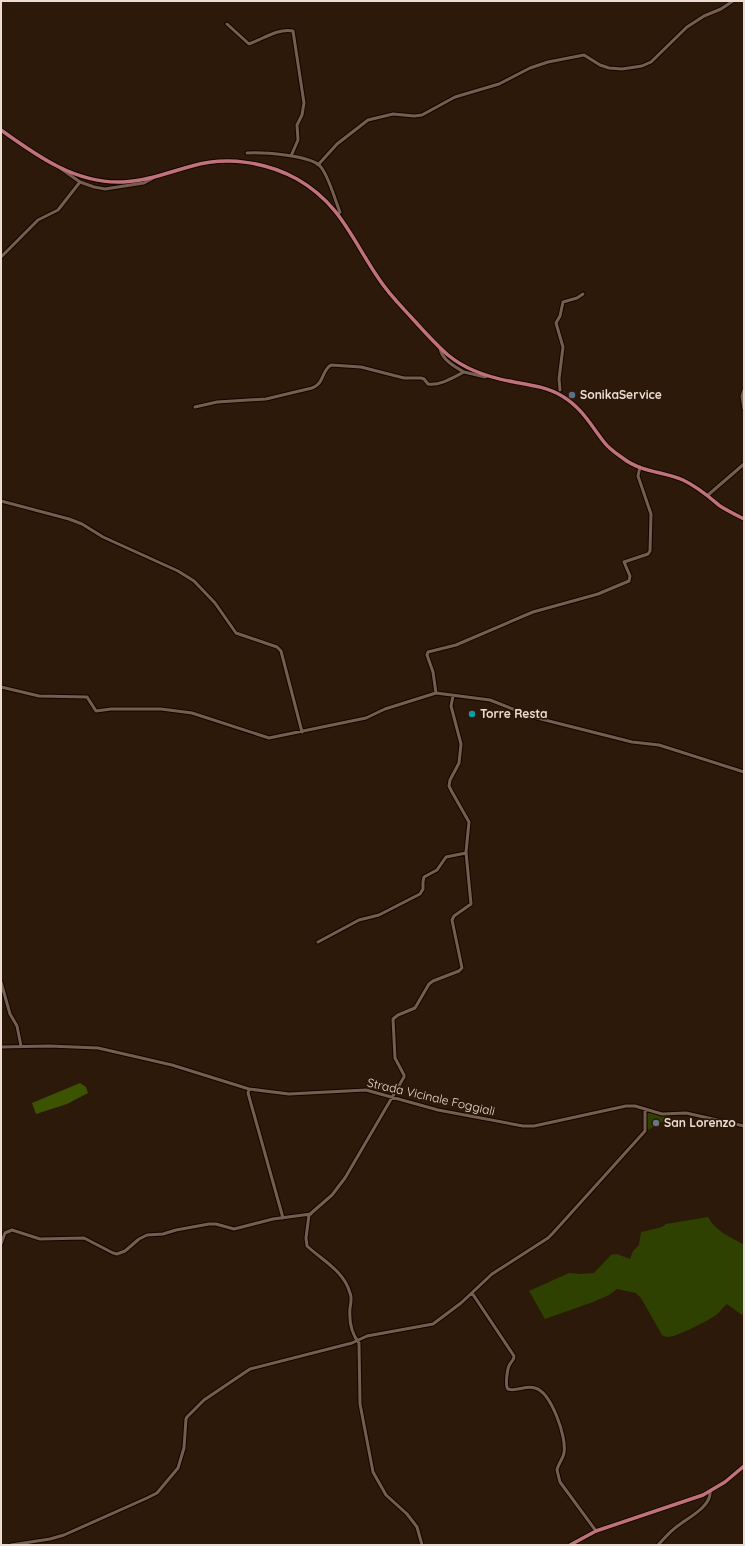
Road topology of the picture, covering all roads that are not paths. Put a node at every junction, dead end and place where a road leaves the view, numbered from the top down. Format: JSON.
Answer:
{"nodes":[{"id":1,"x":733,"y":1,"type":"edge"},
{"id":2,"x":227,"y":24,"type":"dead end"},
{"id":3,"x":1,"y":130,"type":"edge"},
{"id":4,"x":247,"y":153,"type":"dead end"},
{"id":5,"x":291,"y":156,"type":"junction"},
{"id":6,"x":318,"y":165,"type":"junction"},
{"id":7,"x":60,"y":168,"type":"junction"},
{"id":8,"x":153,"y":178,"type":"junction"},
{"id":9,"x":80,"y":182,"type":"junction"},
{"id":10,"x":338,"y":214,"type":"junction"},
{"id":11,"x":1,"y":257,"type":"edge"},
{"id":12,"x":583,"y":294,"type":"dead end"},
{"id":13,"x":440,"y":348,"type":"junction"},
{"id":14,"x":464,"y":372,"type":"junction"},
{"id":15,"x":487,"y":376,"type":"junction"},
{"id":16,"x":560,"y":390,"type":"dead end"},
{"id":17,"x":744,"y":390,"type":"edge"},
{"id":18,"x":195,"y":407,"type":"dead end"},
{"id":19,"x":744,"y":409,"type":"edge"},
{"id":20,"x":744,"y":464,"type":"edge"},
{"id":21,"x":640,"y":467,"type":"junction"},
{"id":22,"x":708,"y":495,"type":"junction"},
{"id":23,"x":1,"y":501,"type":"edge"},
{"id":24,"x":744,"y":519,"type":"edge"},
{"id":25,"x":1,"y":688,"type":"edge"},
{"id":26,"x":436,"y":693,"type":"junction"},
{"id":27,"x":453,"y":696,"type":"junction"},
{"id":28,"x":302,"y":732,"type":"junction"},
{"id":29,"x":744,"y":772,"type":"edge"},
{"id":30,"x":466,"y":853,"type":"junction"},
{"id":31,"x":318,"y":942,"type":"dead end"},
{"id":32,"x":1,"y":982,"type":"edge"},
{"id":33,"x":21,"y":1046,"type":"junction"},
{"id":34,"x":1,"y":1047,"type":"edge"},
{"id":35,"x":249,"y":1089,"type":"junction"},
{"id":36,"x":394,"y":1097,"type":"junction"},
{"id":37,"x":645,"y":1109,"type":"junction"},
{"id":38,"x":744,"y":1126,"type":"edge"},
{"id":39,"x":311,"y":1214,"type":"junction"},
{"id":40,"x":282,"y":1218,"type":"junction"},
{"id":41,"x":1,"y":1244,"type":"edge"},
{"id":42,"x":472,"y":1293,"type":"junction"},
{"id":43,"x":357,"y":1341,"type":"junction"},
{"id":44,"x":744,"y":1466,"type":"edge"},
{"id":45,"x":710,"y":1491,"type":"junction"},
{"id":46,"x":596,"y":1531,"type":"junction"},
{"id":47,"x":11,"y":1545,"type":"edge"},
{"id":48,"x":422,"y":1545,"type":"edge"},
{"id":49,"x":570,"y":1545,"type":"edge"},
{"id":50,"x":658,"y":1545,"type":"edge"}],
"edges":[{"from":1,"to":6,"type":"street"},
{"from":2,"to":5,"type":"street"},
{"from":3,"to":7,"type":"main road"},
{"from":4,"to":5,"type":"street"},
{"from":5,"to":6,"type":"street"},
{"from":6,"to":10,"type":"street"},
{"from":7,"to":8,"type":"main road"},
{"from":7,"to":9,"type":"street"},
{"from":8,"to":9,"type":"street"},
{"from":8,"to":10,"type":"main road"},
{"from":9,"to":11,"type":"street"},
{"from":10,"to":13,"type":"main road"},
{"from":12,"to":16,"type":"street"},
{"from":13,"to":14,"type":"street"},
{"from":13,"to":15,"type":"main road"},
{"from":14,"to":15,"type":"street"},
{"from":14,"to":18,"type":"street"},
{"from":15,"to":21,"type":"main road"},
{"from":17,"to":19,"type":"street"},
{"from":20,"to":22,"type":"street"},
{"from":21,"to":22,"type":"main road"},
{"from":21,"to":26,"type":"street"},
{"from":22,"to":24,"type":"main road"},
{"from":23,"to":28,"type":"street"},
{"from":25,"to":28,"type":"street"},
{"from":26,"to":27,"type":"street"},
{"from":26,"to":28,"type":"street"},
{"from":27,"to":29,"type":"street"},
{"from":27,"to":30,"type":"street"},
{"from":30,"to":31,"type":"street"},
{"from":30,"to":36,"type":"street"},
{"from":32,"to":33,"type":"street"},
{"from":33,"to":34,"type":"street","name":"Strada Vicinale Foggiali"},
{"from":33,"to":35,"type":"street","name":"Strada Vicinale Foggiali"},
{"from":35,"to":36,"type":"street","name":"Strada Vicinale Foggiali"},
{"from":35,"to":40,"type":"street"},
{"from":36,"to":37,"type":"street","name":"Strada Vicinale Foggiali"},
{"from":36,"to":39,"type":"street"},
{"from":37,"to":38,"type":"street","name":"Strada Vicinale Foggiali"},
{"from":37,"to":42,"type":"street"},
{"from":39,"to":40,"type":"street"},
{"from":39,"to":43,"type":"street"},
{"from":40,"to":41,"type":"street"},
{"from":42,"to":43,"type":"street"},
{"from":42,"to":46,"type":"street"},
{"from":43,"to":47,"type":"street"},
{"from":43,"to":48,"type":"street"},
{"from":44,"to":45,"type":"main road"},
{"from":45,"to":46,"type":"main road"},
{"from":45,"to":50,"type":"street"},
{"from":46,"to":49,"type":"main road"}]}
